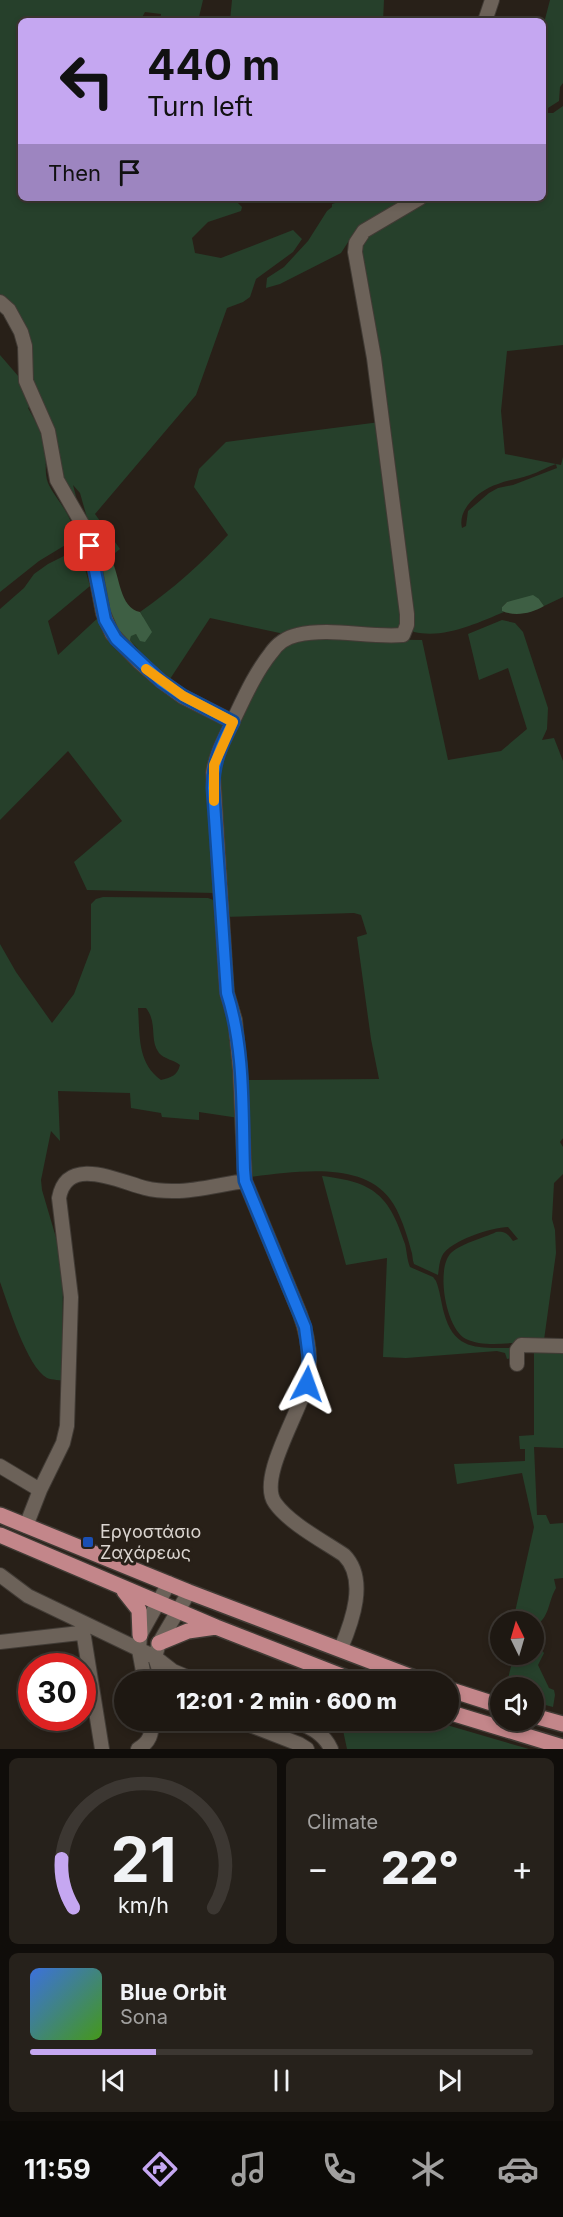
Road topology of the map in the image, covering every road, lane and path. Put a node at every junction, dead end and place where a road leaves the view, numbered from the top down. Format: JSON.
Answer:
{"nodes":[{"id":1,"x":492,"y":0,"type":"edge"},
{"id":2,"x":486,"y":18,"type":"edge"},
{"id":3,"x":415,"y":201,"type":"edge"},
{"id":4,"x":0,"y":302,"type":"edge"},
{"id":5,"x":233,"y":722,"type":"junction"},
{"id":6,"x":245,"y":1181,"type":"junction"},
{"id":7,"x":563,"y":1346,"type":"edge"},
{"id":8,"x":517,"y":1364,"type":"dead end"},
{"id":9,"x":0,"y":1466,"type":"edge"},
{"id":10,"x":40,"y":1490,"type":"junction"},
{"id":11,"x":0,"y":1515,"type":"edge"},
{"id":12,"x":26,"y":1526,"type":"junction"},
{"id":13,"x":0,"y":1536,"type":"edge"},
{"id":14,"x":0,"y":1575,"type":"edge"},
{"id":15,"x":169,"y":1583,"type":"junction"},
{"id":16,"x":119,"y":1587,"type":"junction"},
{"id":17,"x":189,"y":1592,"type":"junction"},
{"id":18,"x":158,"y":1602,"type":"junction"},
{"id":19,"x":178,"y":1609,"type":"junction"},
{"id":20,"x":216,"y":1627,"type":"junction"},
{"id":21,"x":0,"y":1642,"type":"edge"},
{"id":22,"x":140,"y":1643,"type":"junction"},
{"id":23,"x":341,"y":1648,"type":"junction"},
{"id":24,"x":157,"y":1650,"type":"junction"},
{"id":25,"x":144,"y":1671,"type":"edge"},
{"id":26,"x":161,"y":1671,"type":"edge"},
{"id":27,"x":173,"y":1671,"type":"edge"},
{"id":28,"x":329,"y":1671,"type":"edge"},
{"id":29,"x":398,"y":1671,"type":"edge"},
{"id":30,"x":459,"y":1693,"type":"edge"},
{"id":31,"x":490,"y":1702,"type":"edge"},
{"id":32,"x":459,"y":1715,"type":"edge"},
{"id":33,"x":544,"y":1719,"type":"edge"},
{"id":34,"x":563,"y":1724,"type":"edge"},
{"id":35,"x":152,"y":1731,"type":"edge"},
{"id":36,"x":265,"y":1731,"type":"edge"},
{"id":37,"x":315,"y":1731,"type":"edge"},
{"id":38,"x":563,"y":1747,"type":"edge"},
{"id":39,"x":102,"y":1749,"type":"edge"},
{"id":40,"x":138,"y":1749,"type":"edge"},
{"id":41,"x":307,"y":1749,"type":"edge"},
{"id":42,"x":331,"y":1749,"type":"edge"}],
"edges":[{"from":1,"to":2,"type":"street"},
{"from":3,"to":5,"type":"street"},
{"from":4,"to":5,"type":"street"},
{"from":5,"to":6,"type":"street"},
{"from":6,"to":10,"type":"street"},
{"from":6,"to":23,"type":"street"},
{"from":7,"to":8,"type":"street"},
{"from":9,"to":10,"type":"street"},
{"from":10,"to":12,"type":"street"},
{"from":11,"to":12,"type":"main road"},
{"from":12,"to":15,"type":"main road"},
{"from":13,"to":16,"type":"main road"},
{"from":14,"to":22,"type":"street"},
{"from":15,"to":17,"type":"main road"},
{"from":15,"to":18,"type":"street"},
{"from":16,"to":18,"type":"main road"},
{"from":16,"to":22,"type":"main road"},
{"from":17,"to":19,"type":"street"},
{"from":17,"to":23,"type":"main road"},
{"from":18,"to":19,"type":"main road"},
{"from":18,"to":22,"type":"street"},
{"from":19,"to":20,"type":"main road"},
{"from":19,"to":24,"type":"street"},
{"from":20,"to":24,"type":"main road"},
{"from":20,"to":28,"type":"main road"},
{"from":21,"to":39,"type":"street"},
{"from":22,"to":24,"type":"street"},
{"from":22,"to":25,"type":"street"},
{"from":23,"to":29,"type":"main road"},
{"from":24,"to":26,"type":"street"},
{"from":24,"to":27,"type":"street"},
{"from":30,"to":31,"type":"main road"},
{"from":32,"to":38,"type":"main road"},
{"from":33,"to":34,"type":"main road"},
{"from":35,"to":40,"type":"street"},
{"from":36,"to":41,"type":"street"},
{"from":37,"to":42,"type":"street"}]}
